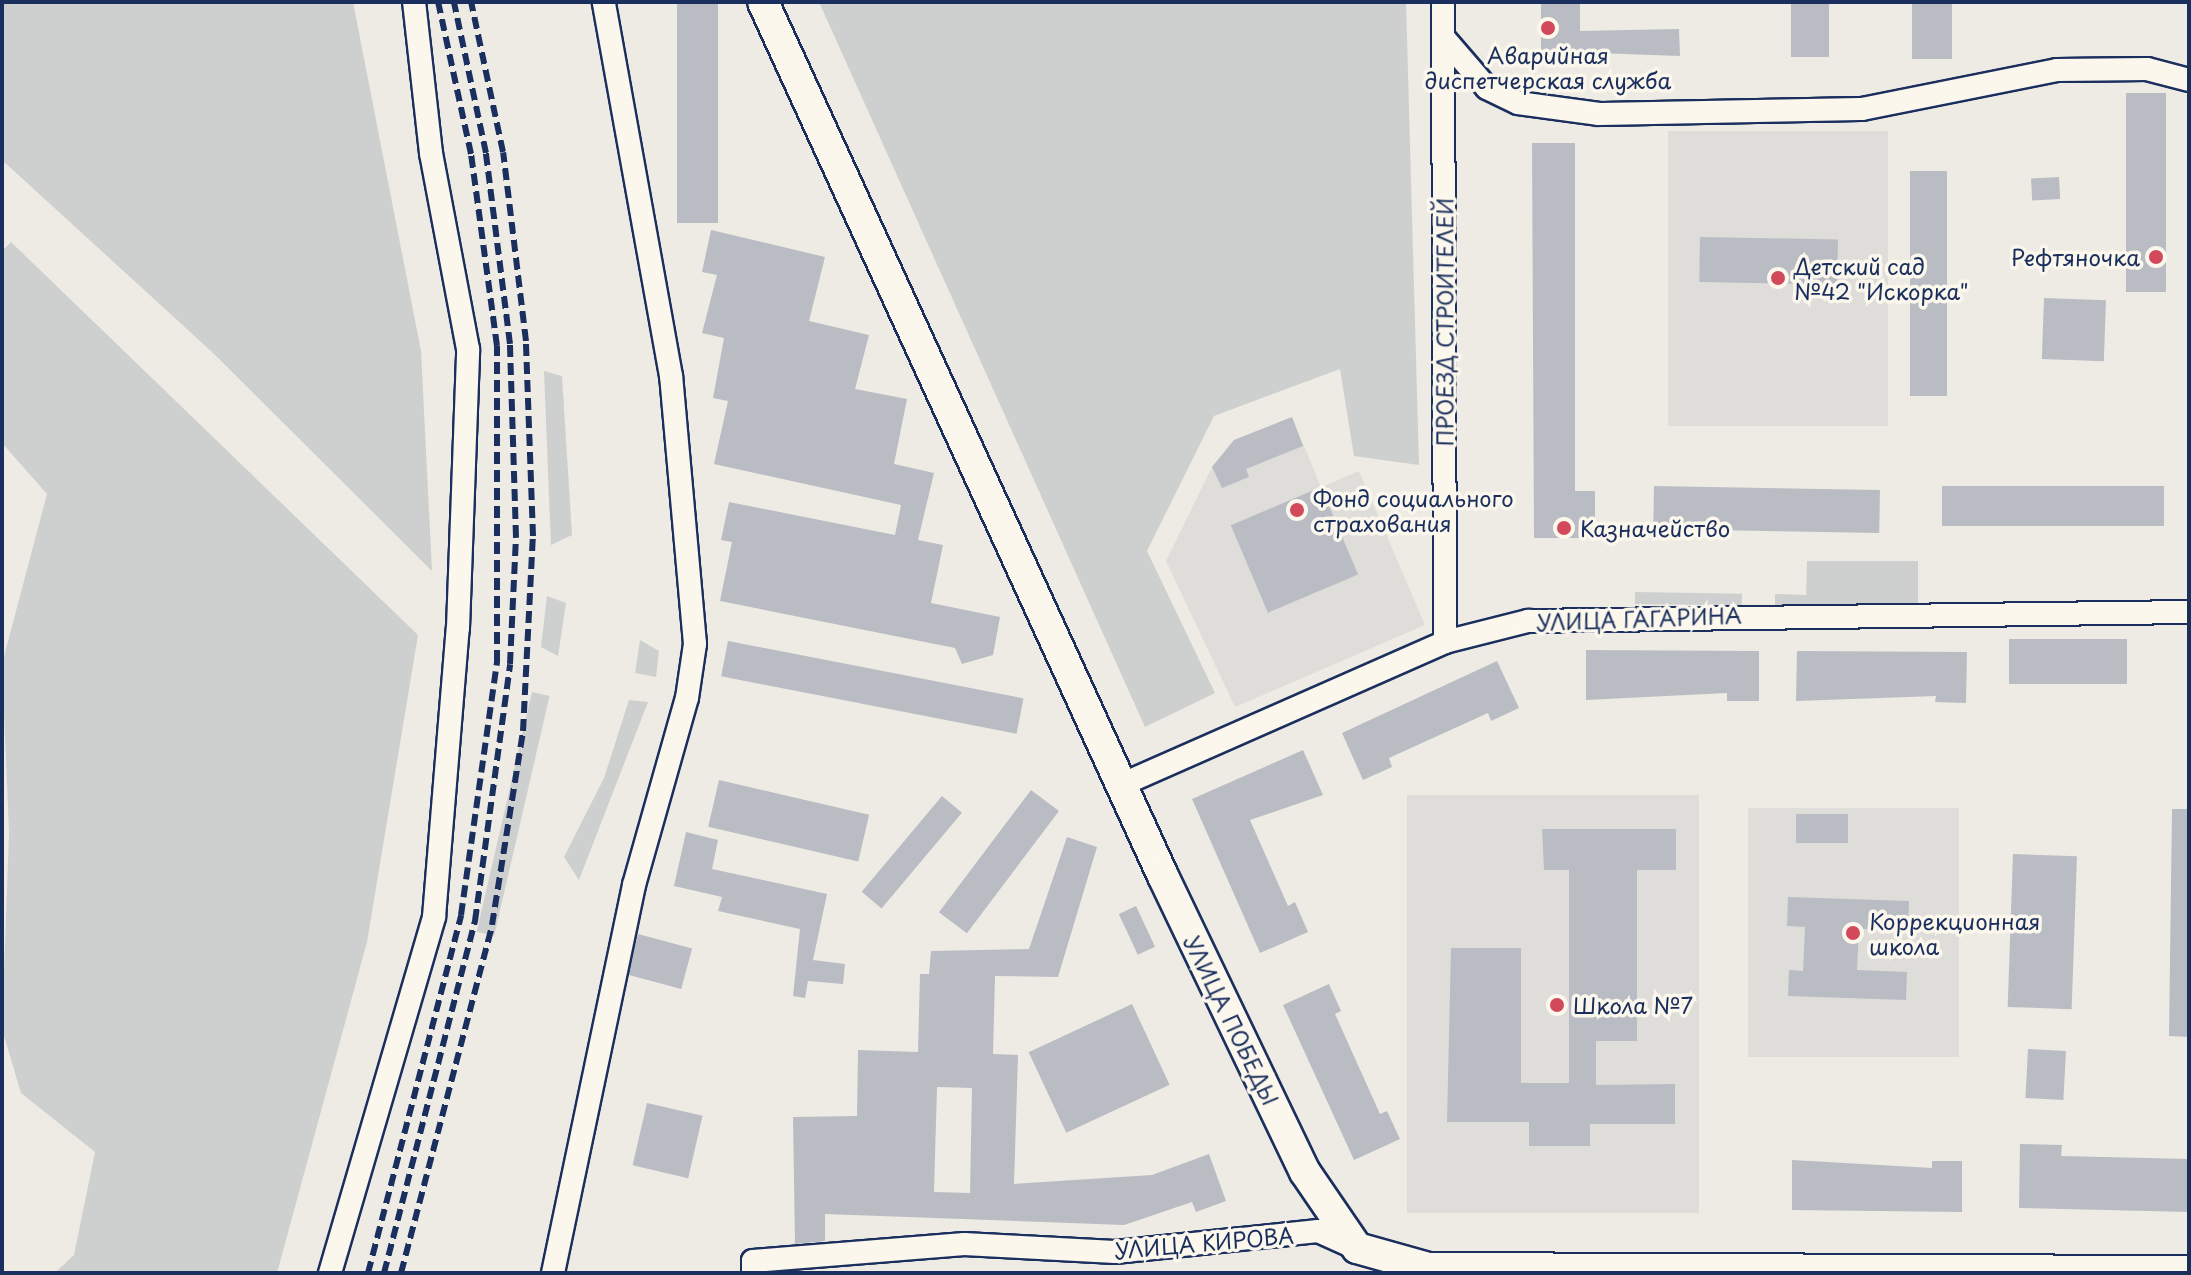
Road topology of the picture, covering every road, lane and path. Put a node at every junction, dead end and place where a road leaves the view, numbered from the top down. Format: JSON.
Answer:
{"nodes":[{"id":1,"x":414,"y":2,"type":"edge"},
{"id":2,"x":604,"y":2,"type":"edge"},
{"id":3,"x":763,"y":2,"type":"edge"},
{"id":4,"x":1443,"y":2,"type":"edge"},
{"id":5,"x":1443,"y":37,"type":"junction"},
{"id":6,"x":2189,"y":80,"type":"edge"},
{"id":7,"x":2189,"y":612,"type":"edge"},
{"id":8,"x":1445,"y":642,"type":"junction"},
{"id":9,"x":1121,"y":785,"type":"junction"},
{"id":10,"x":1357,"y":1248,"type":"junction"},
{"id":11,"x":1601,"y":1271,"type":"edge"},
{"id":12,"x":2189,"y":1271,"type":"edge"},
{"id":13,"x":330,"y":1273,"type":"edge"},
{"id":14,"x":553,"y":1273,"type":"edge"},
{"id":15,"x":753,"y":1273,"type":"edge"}],
"edges":[{"from":1,"to":13,"type":"street"},
{"from":2,"to":14,"type":"street"},
{"from":3,"to":9,"type":"street","name":"УЛИЦА ПОБЕДЫ"},
{"from":4,"to":5,"type":"street","name":"ПРОЕЗД СТРОИТЕЛЕЙ"},
{"from":5,"to":6,"type":"street"},
{"from":5,"to":8,"type":"street","name":"ПРОЕЗД СТРОИТЕЛЕЙ"},
{"from":7,"to":8,"type":"street","name":"УЛИЦА ГАГАРИНА"},
{"from":8,"to":9,"type":"street","name":"УЛИЦА ГАГАРИНА"},
{"from":9,"to":10,"type":"street","name":"УЛИЦА ПОБЕДЫ"},
{"from":10,"to":11,"type":"street","name":"УЛИЦА КИРОВА"},
{"from":10,"to":15,"type":"street","name":"УЛИЦА КИРОВА"},
{"from":11,"to":12,"type":"street","name":"УЛИЦА КИРОВА"}]}
